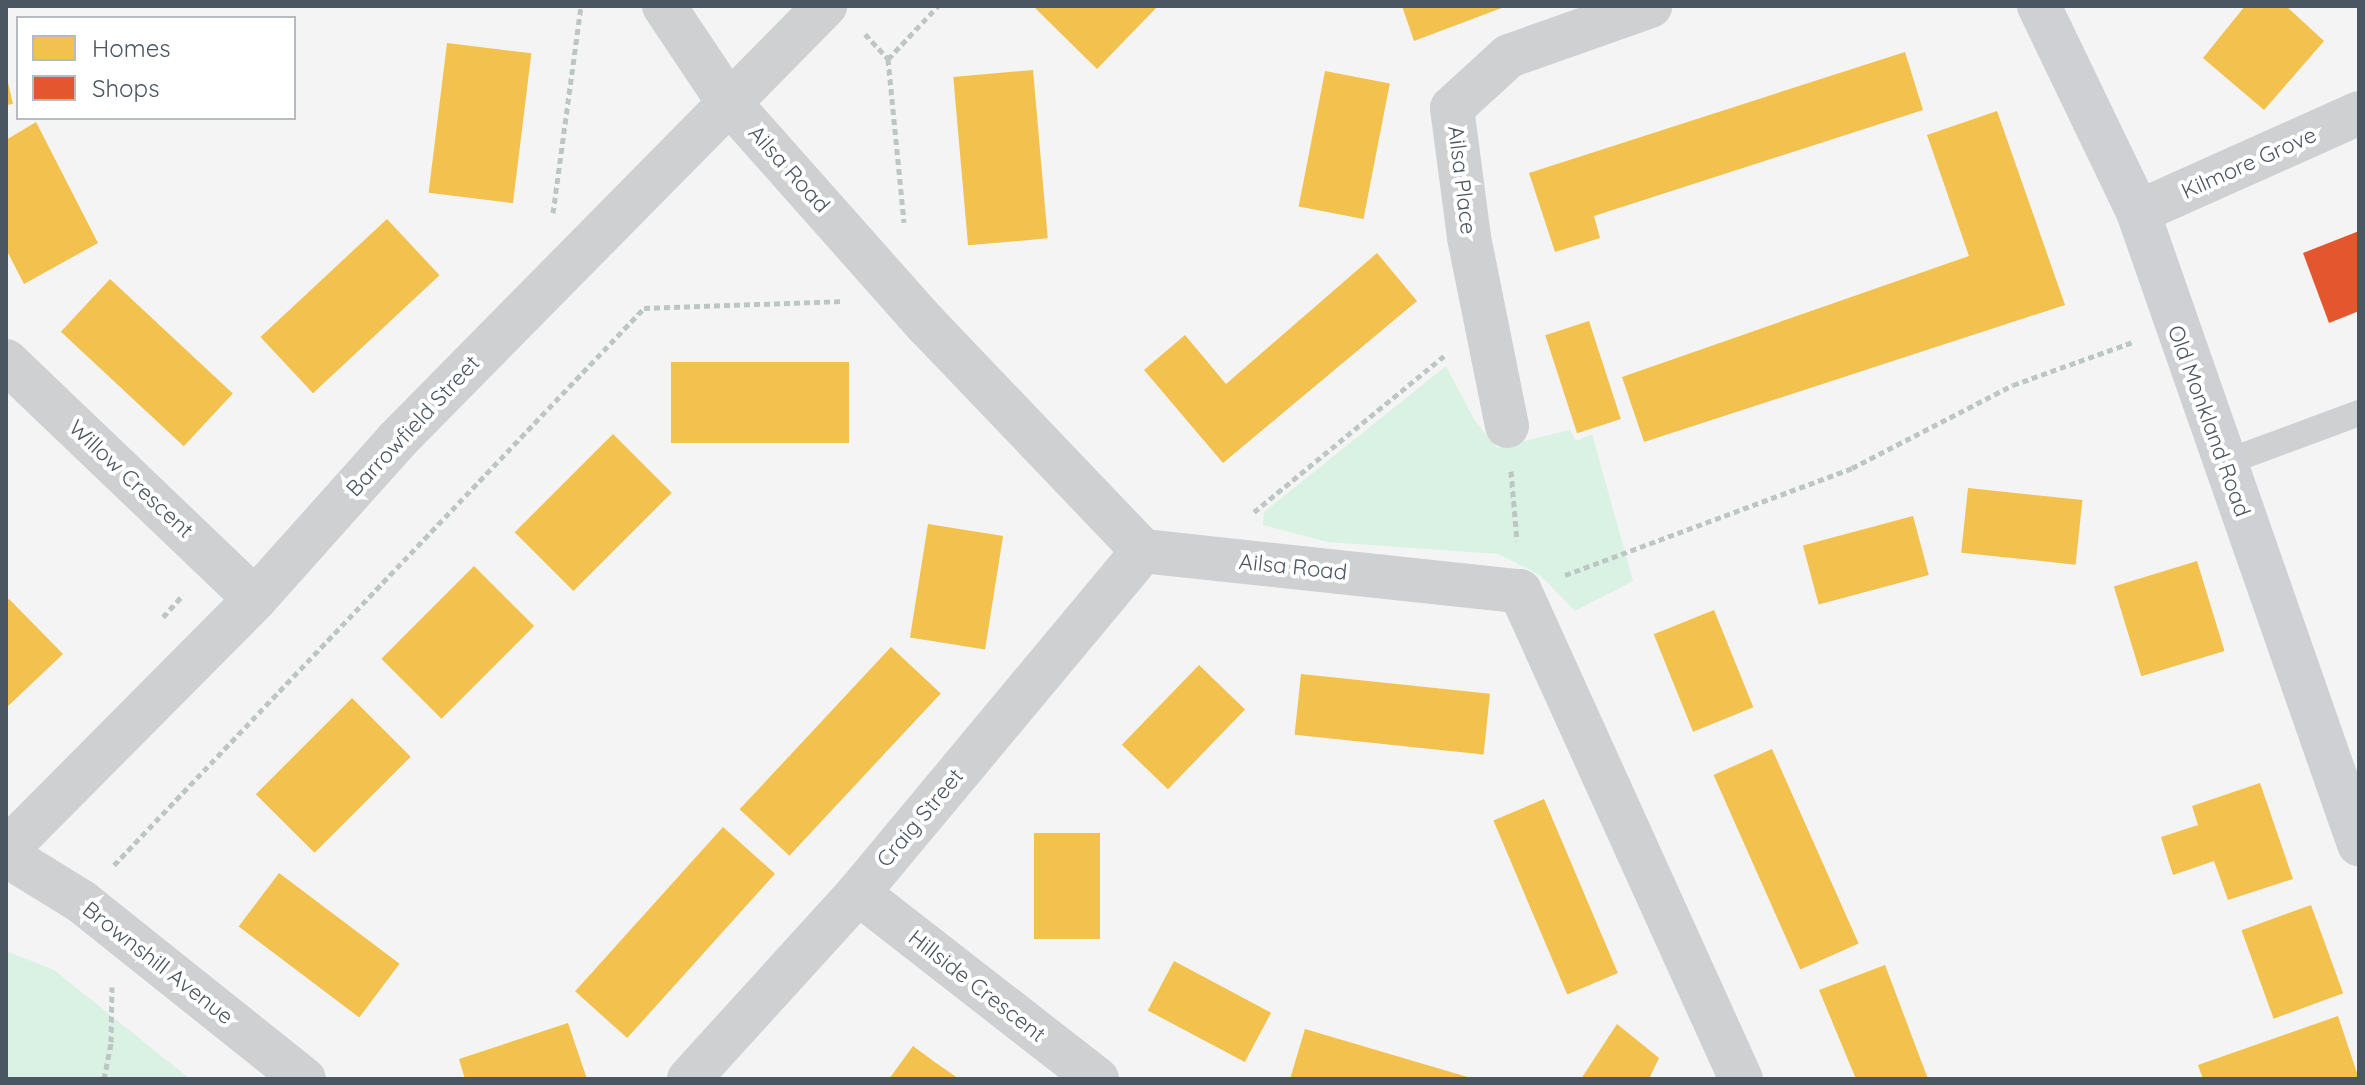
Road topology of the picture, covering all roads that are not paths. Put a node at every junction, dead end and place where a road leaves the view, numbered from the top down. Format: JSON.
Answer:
{"nodes":[{"id":1,"x":664,"y":6,"type":"edge"},
{"id":2,"x":1650,"y":6,"type":"edge"},
{"id":3,"x":2039,"y":6,"type":"edge"},
{"id":4,"x":842,"y":16,"type":"edge"},
{"id":5,"x":727,"y":100,"type":"junction"},
{"id":6,"x":2359,"y":113,"type":"edge"},
{"id":7,"x":2138,"y":212,"type":"junction"},
{"id":8,"x":6,"y":361,"type":"edge"},
{"id":9,"x":2352,"y":420,"type":"edge"},
{"id":10,"x":1507,"y":426,"type":"road end"},
{"id":11,"x":2224,"y":463,"type":"junction"},
{"id":12,"x":1143,"y":551,"type":"junction"},
{"id":13,"x":255,"y":599,"type":"junction"},
{"id":14,"x":2359,"y":844,"type":"edge"},
{"id":15,"x":6,"y":852,"type":"edge"},
{"id":16,"x":858,"y":893,"type":"junction"},
{"id":17,"x":304,"y":1079,"type":"edge"},
{"id":18,"x":689,"y":1079,"type":"edge"},
{"id":19,"x":1097,"y":1079,"type":"edge"},
{"id":20,"x":1741,"y":1079,"type":"edge"}],
"edges":[{"from":1,"to":5,"type":"street","name":"Ailsa Road"},
{"from":2,"to":10,"type":"street","name":"Ailsa Place"},
{"from":3,"to":7,"type":"street","name":"Old Monkland Road"},
{"from":4,"to":5,"type":"street","name":"Barrowfield Street"},
{"from":5,"to":12,"type":"street","name":"Ailsa Road"},
{"from":5,"to":13,"type":"street","name":"Barrowfield Street"},
{"from":6,"to":7,"type":"street","name":"Kilmore Grove"},
{"from":7,"to":11,"type":"street","name":"Old Monkland Road"},
{"from":8,"to":13,"type":"street","name":"Willow Crescent"},
{"from":9,"to":11,"type":"lane"},
{"from":11,"to":14,"type":"street","name":"Old Monkland Road"},
{"from":12,"to":16,"type":"street","name":"Craig Street"},
{"from":12,"to":20,"type":"street","name":"Ailsa Road"},
{"from":13,"to":15,"type":"street","name":"Barrowfield Street"},
{"from":15,"to":17,"type":"street","name":"Brownshill Avenue"},
{"from":16,"to":18,"type":"street","name":"Craig Street"},
{"from":16,"to":19,"type":"street","name":"Hillside Crescent"}]}
